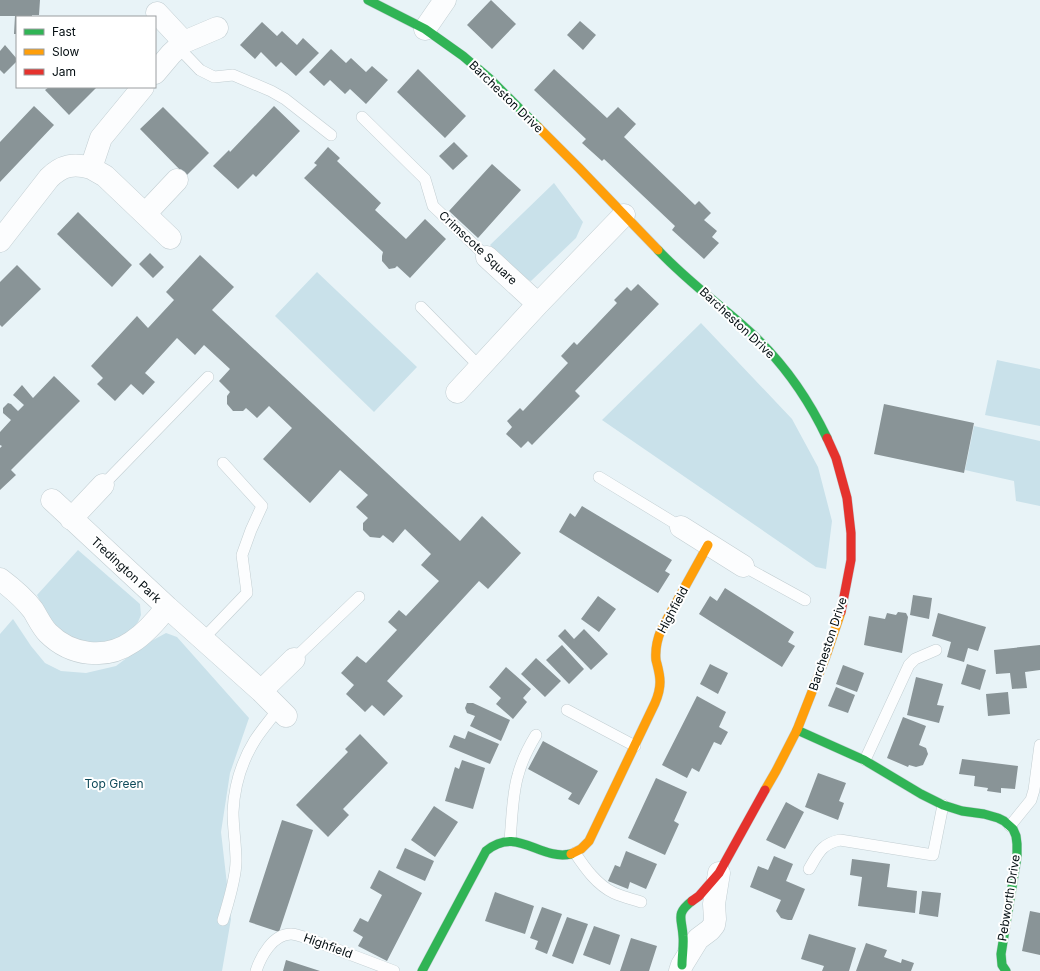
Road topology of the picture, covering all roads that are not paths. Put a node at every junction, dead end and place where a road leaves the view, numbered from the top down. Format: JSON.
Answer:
{"nodes":[{"id":1,"x":368,"y":0,"type":"edge"},
{"id":2,"x":444,"y":0,"type":"edge"},
{"id":3,"x":157,"y":13,"type":"dead end"},
{"id":4,"x":217,"y":28,"type":"dead end"},
{"id":5,"x":425,"y":30,"type":"junction"},
{"id":6,"x":181,"y":44,"type":"junction"},
{"id":7,"x":156,"y":72,"type":"edge"},
{"id":8,"x":142,"y":88,"type":"edge"},
{"id":9,"x":362,"y":117,"type":"dead end"},
{"id":10,"x":331,"y":135,"type":"dead end"},
{"id":11,"x":91,"y":168,"type":"junction"},
{"id":12,"x":177,"y":180,"type":"dead end"},
{"id":13,"x":145,"y":214,"type":"junction"},
{"id":14,"x":624,"y":215,"type":"junction"},
{"id":15,"x":170,"y":238,"type":"dead end"},
{"id":16,"x":0,"y":241,"type":"edge"},
{"id":17,"x":487,"y":257,"type":"joint"},
{"id":18,"x":538,"y":304,"type":"junction"},
{"id":19,"x":422,"y":307,"type":"dead end"},
{"id":20,"x":480,"y":367,"type":"junction"},
{"id":21,"x":208,"y":377,"type":"dead end"},
{"id":22,"x":457,"y":392,"type":"dead end"},
{"id":23,"x":223,"y":463,"type":"dead end"},
{"id":24,"x":599,"y":477,"type":"dead end"},
{"id":25,"x":103,"y":485,"type":"joint"},
{"id":26,"x":52,"y":500,"type":"dead end"},
{"id":27,"x":71,"y":519,"type":"junction"},
{"id":28,"x":681,"y":527,"type":"joint"},
{"id":29,"x":708,"y":545,"type":"junction"},
{"id":30,"x":743,"y":566,"type":"joint"},
{"id":31,"x":0,"y":578,"type":"edge"},
{"id":32,"x":359,"y":597,"type":"dead end"},
{"id":33,"x":805,"y":600,"type":"dead end"},
{"id":34,"x":167,"y":607,"type":"junction"},
{"id":35,"x":202,"y":640,"type":"junction"},
{"id":36,"x":936,"y":650,"type":"dead end"},
{"id":37,"x":294,"y":659,"type":"joint"},
{"id":38,"x":261,"y":691,"type":"junction"},
{"id":39,"x":568,"y":710,"type":"dead end"},
{"id":40,"x":283,"y":712,"type":"joint"},
{"id":41,"x":797,"y":730,"type":"junction"},
{"id":42,"x":536,"y":735,"type":"dead end"},
{"id":43,"x":1040,"y":745,"type":"edge"},
{"id":44,"x":635,"y":746,"type":"junction"},
{"id":45,"x":865,"y":760,"type":"junction"},
{"id":46,"x":943,"y":805,"type":"junction"},
{"id":47,"x":1010,"y":826,"type":"junction"},
{"id":48,"x":510,"y":840,"type":"junction"},
{"id":49,"x":575,"y":853,"type":"junction"},
{"id":50,"x":809,"y":869,"type":"dead end"},
{"id":51,"x":719,"y":873,"type":"junction"},
{"id":52,"x":641,"y":902,"type":"dead end"},
{"id":53,"x":223,"y":920,"type":"dead end"},
{"id":54,"x":681,"y":968,"type":"edge"},
{"id":55,"x":1004,"y":970,"type":"edge"},
{"id":56,"x":256,"y":971,"type":"edge"},
{"id":57,"x":394,"y":971,"type":"edge"},
{"id":58,"x":422,"y":971,"type":"edge"}],
"edges":[{"from":1,"to":5,"type":"street","name":"Barcheston Drive"},
{"from":2,"to":5,"type":"street"},
{"from":3,"to":6,"type":"street"},
{"from":4,"to":6,"type":"street"},
{"from":5,"to":14,"type":"street","name":"Barcheston Drive"},
{"from":6,"to":7,"type":"street"},
{"from":6,"to":10,"type":"lane"},
{"from":8,"to":11,"type":"street"},
{"from":9,"to":17,"type":"lane","name":"Crimscote Square"},
{"from":11,"to":13,"type":"street"},
{"from":11,"to":16,"type":"street"},
{"from":12,"to":13,"type":"street"},
{"from":13,"to":15,"type":"street"},
{"from":14,"to":18,"type":"street"},
{"from":14,"to":41,"type":"street","name":"Barcheston Drive"},
{"from":17,"to":18,"type":"street","name":"Crimscote Square"},
{"from":18,"to":20,"type":"street"},
{"from":19,"to":20,"type":"lane"},
{"from":20,"to":22,"type":"street"},
{"from":21,"to":25,"type":"lane"},
{"from":23,"to":35,"type":"lane"},
{"from":24,"to":28,"type":"lane"},
{"from":25,"to":27,"type":"street"},
{"from":26,"to":27,"type":"street","name":"Tredington Park"},
{"from":27,"to":34,"type":"street","name":"Tredington Park"},
{"from":28,"to":29,"type":"street"},
{"from":29,"to":30,"type":"street"},
{"from":29,"to":44,"type":"street","name":"Highfield"},
{"from":30,"to":33,"type":"lane"},
{"from":31,"to":34,"type":"street","name":"Tredington Park"},
{"from":32,"to":37,"type":"lane"},
{"from":34,"to":35,"type":"street"},
{"from":35,"to":38,"type":"street"},
{"from":36,"to":45,"type":"lane"},
{"from":37,"to":38,"type":"street"},
{"from":38,"to":40,"type":"street"},
{"from":39,"to":44,"type":"lane"},
{"from":40,"to":53,"type":"lane"},
{"from":41,"to":45,"type":"street"},
{"from":41,"to":51,"type":"street","name":"Barcheston Drive"},
{"from":42,"to":48,"type":"lane"},
{"from":43,"to":47,"type":"lane"},
{"from":44,"to":49,"type":"street","name":"Highfield"},
{"from":45,"to":46,"type":"street"},
{"from":46,"to":47,"type":"street"},
{"from":46,"to":50,"type":"lane"},
{"from":47,"to":55,"type":"street","name":"Pebworth Drive"},
{"from":48,"to":49,"type":"street"},
{"from":48,"to":58,"type":"street"},
{"from":49,"to":52,"type":"lane"},
{"from":51,"to":54,"type":"street"},
{"from":51,"to":54,"type":"street","name":"Barcheston Drive"},
{"from":56,"to":57,"type":"lane","name":"Highfield"}]}
